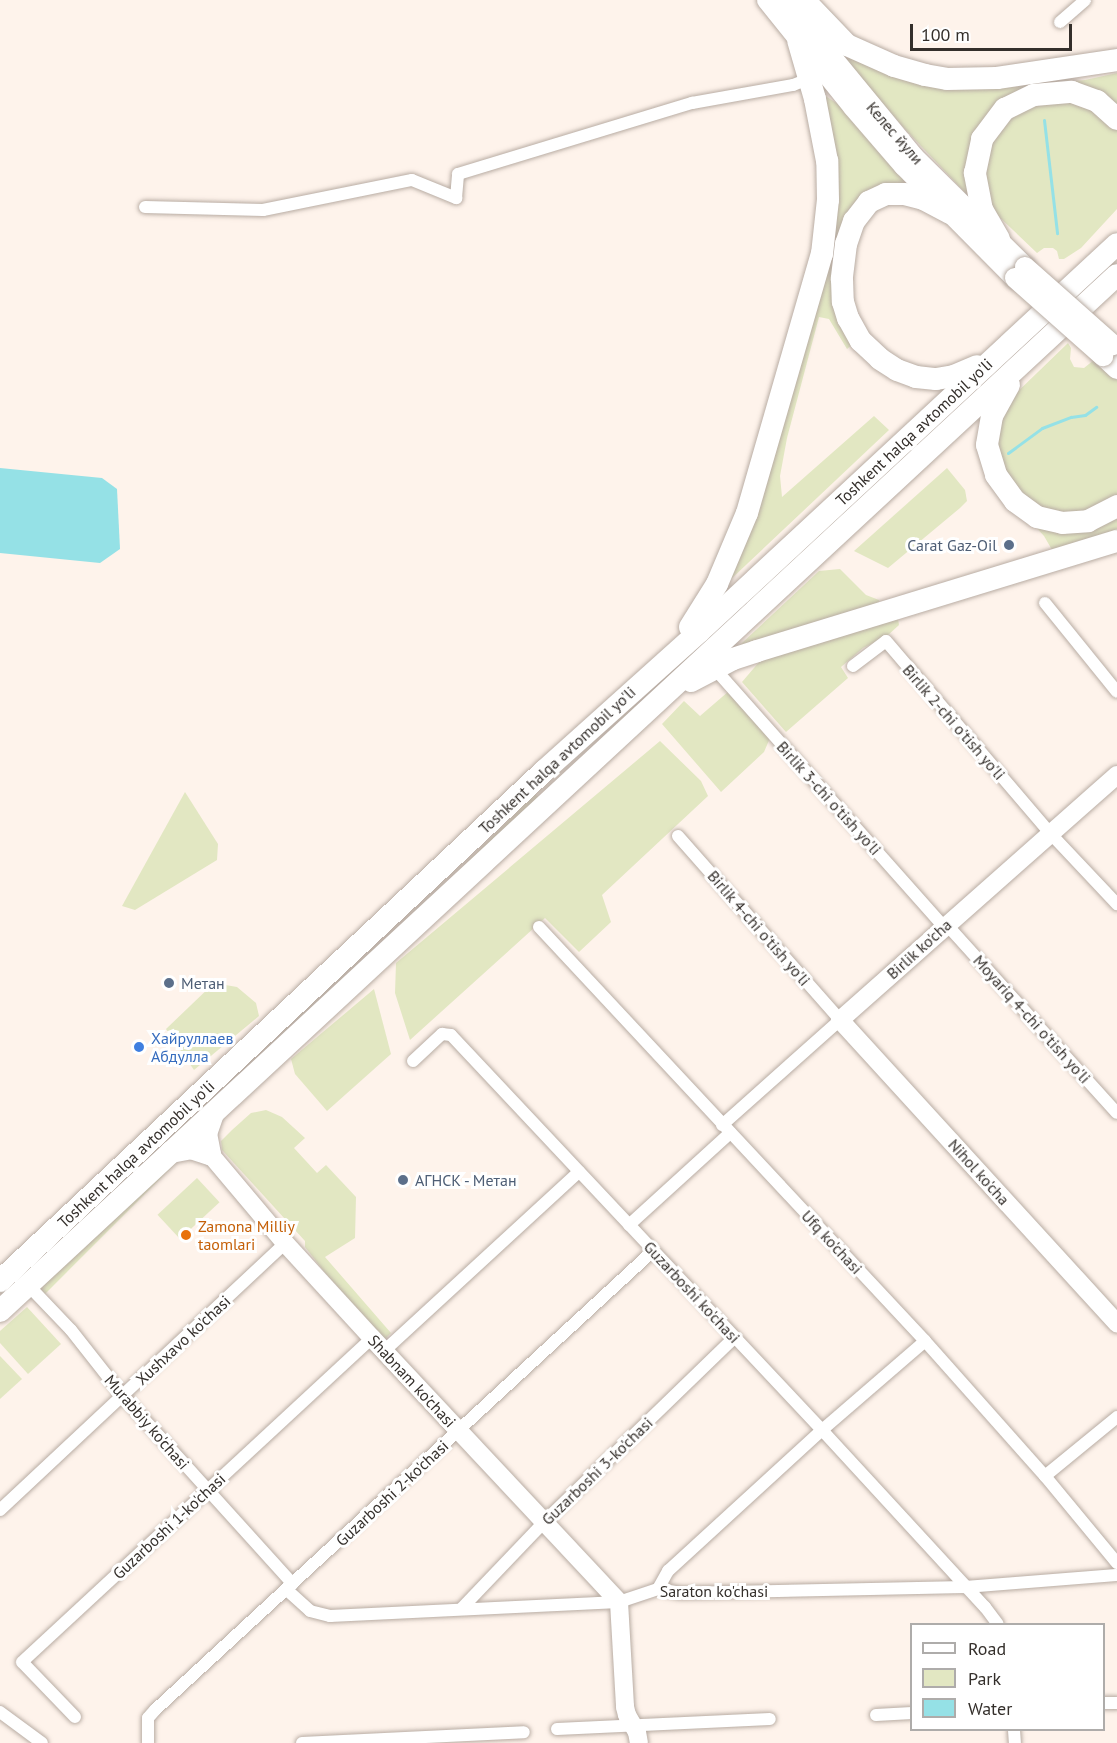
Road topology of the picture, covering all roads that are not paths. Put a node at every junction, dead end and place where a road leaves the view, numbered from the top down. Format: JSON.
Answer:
{"nodes":[{"id":1,"x":767,"y":0,"type":"edge"},
{"id":2,"x":786,"y":0,"type":"edge"},
{"id":3,"x":1085,"y":0,"type":"edge"},
{"id":4,"x":1060,"y":22,"type":"dead end"},
{"id":5,"x":798,"y":23,"type":"edge"},
{"id":6,"x":1117,"y":60,"type":"edge"},
{"id":7,"x":809,"y":79,"type":"junction"},
{"id":8,"x":1117,"y":119,"type":"edge"},
{"id":9,"x":145,"y":207,"type":"dead end"},
{"id":10,"x":950,"y":213,"type":"junction"},
{"id":11,"x":999,"y":239,"type":"junction"},
{"id":12,"x":1116,"y":243,"type":"edge"},
{"id":13,"x":1020,"y":272,"type":"junction"},
{"id":14,"x":1117,"y":275,"type":"edge"},
{"id":15,"x":1111,"y":350,"type":"edge"},
{"id":16,"x":999,"y":353,"type":"junction"},
{"id":17,"x":1018,"y":368,"type":"junction"},
{"id":18,"x":1117,"y":369,"type":"edge"},
{"id":19,"x":1117,"y":506,"type":"edge"},
{"id":20,"x":1117,"y":541,"type":"edge"},
{"id":21,"x":1045,"y":603,"type":"dead end"},
{"id":22,"x":853,"y":666,"type":"dead end"},
{"id":23,"x":715,"y":669,"type":"junction"},
{"id":24,"x":651,"y":673,"type":"junction"},
{"id":25,"x":1117,"y":692,"type":"edge"},
{"id":26,"x":661,"y":698,"type":"junction"},
{"id":27,"x":544,"y":771,"type":"junction"},
{"id":28,"x":1117,"y":774,"type":"edge"},
{"id":29,"x":562,"y":791,"type":"junction"},
{"id":30,"x":1050,"y":833,"type":"junction"},
{"id":31,"x":678,"y":836,"type":"dead end"},
{"id":32,"x":1117,"y":904,"type":"edge"},
{"id":33,"x":945,"y":926,"type":"junction"},
{"id":34,"x":539,"y":927,"type":"dead end"},
{"id":35,"x":840,"y":1020,"type":"junction"},
{"id":36,"x":413,"y":1061,"type":"dead end"},
{"id":37,"x":1117,"y":1113,"type":"edge"},
{"id":38,"x":213,"y":1114,"type":"junction"},
{"id":39,"x":726,"y":1129,"type":"junction"},
{"id":40,"x":171,"y":1152,"type":"junction"},
{"id":41,"x":210,"y":1154,"type":"junction"},
{"id":42,"x":579,"y":1172,"type":"junction"},
{"id":43,"x":629,"y":1225,"type":"junction"},
{"id":44,"x":285,"y":1243,"type":"junction"},
{"id":45,"x":653,"y":1251,"type":"junction"},
{"id":46,"x":12,"y":1285,"type":"edge"},
{"id":47,"x":0,"y":1311,"type":"edge"},
{"id":48,"x":1117,"y":1323,"type":"edge"},
{"id":49,"x":735,"y":1337,"type":"junction"},
{"id":50,"x":925,"y":1341,"type":"junction"},
{"id":51,"x":378,"y":1345,"type":"junction"},
{"id":52,"x":123,"y":1396,"type":"junction"},
{"id":53,"x":1117,"y":1417,"type":"edge"},
{"id":54,"x":822,"y":1430,"type":"junction"},
{"id":55,"x":459,"y":1431,"type":"junction"},
{"id":56,"x":1045,"y":1476,"type":"junction"},
{"id":57,"x":207,"y":1491,"type":"junction"},
{"id":58,"x":0,"y":1510,"type":"edge"},
{"id":59,"x":545,"y":1521,"type":"junction"},
{"id":60,"x":1117,"y":1563,"type":"edge"},
{"id":61,"x":1117,"y":1575,"type":"edge"},
{"id":62,"x":290,"y":1587,"type":"junction"},
{"id":63,"x":965,"y":1587,"type":"junction"},
{"id":64,"x":658,"y":1589,"type":"junction"},
{"id":65,"x":619,"y":1602,"type":"junction"},
{"id":66,"x":462,"y":1608,"type":"junction"},
{"id":67,"x":997,"y":1623,"type":"edge"},
{"id":68,"x":0,"y":1712,"type":"edge"},
{"id":69,"x":910,"y":1713,"type":"edge"},
{"id":70,"x":876,"y":1715,"type":"dead end"},
{"id":71,"x":75,"y":1717,"type":"dead end"},
{"id":72,"x":770,"y":1719,"type":"dead end"},
{"id":73,"x":633,"y":1725,"type":"junction"},
{"id":74,"x":557,"y":1729,"type":"dead end"},
{"id":75,"x":524,"y":1732,"type":"dead end"},
{"id":76,"x":490,"y":1738,"type":"edge"},
{"id":77,"x":42,"y":1743,"type":"edge"},
{"id":78,"x":148,"y":1743,"type":"edge"},
{"id":79,"x":302,"y":1743,"type":"edge"},
{"id":80,"x":639,"y":1743,"type":"edge"}],
"edges":[{"from":1,"to":5,"type":"main road"},
{"from":2,"to":5,"type":"main road"},
{"from":3,"to":4,"type":"street"},
{"from":5,"to":6,"type":"highway"},
{"from":5,"to":7,"type":"highway"},
{"from":5,"to":10,"type":"main road","name":"Келес йули"},
{"from":5,"to":11,"type":"main road","name":"Келес йули"},
{"from":7,"to":9,"type":"street"},
{"from":7,"to":24,"type":"highway"},
{"from":8,"to":11,"type":"highway"},
{"from":10,"to":13,"type":"main road","name":"Келес йули"},
{"from":10,"to":16,"type":"highway"},
{"from":11,"to":13,"type":"main road","name":"Келес йули"},
{"from":12,"to":16,"type":"highway","name":"Toshkent halqa avtomobil yo'li"},
{"from":13,"to":15,"type":"main road","bridge":true},
{"from":14,"to":17,"type":"highway","name":"Toshkent halqa avtomobil yo'li"},
{"from":15,"to":18,"type":"main road"},
{"from":16,"to":24,"type":"highway","name":"Toshkent halqa avtomobil yo'li"},
{"from":17,"to":19,"type":"highway"},
{"from":17,"to":26,"type":"highway","name":"Toshkent halqa avtomobil yo'li"},
{"from":20,"to":23,"type":"highway"},
{"from":21,"to":25,"type":"street"},
{"from":22,"to":30,"type":"street","name":"Birlik 2-chi o'tish yo'li"},
{"from":23,"to":26,"type":"highway"},
{"from":23,"to":33,"type":"street","name":"Birlik 3-chi o'tish yo'li"},
{"from":24,"to":27,"type":"highway","name":"Toshkent halqa avtomobil yo'li"},
{"from":26,"to":29,"type":"highway","name":"Toshkent halqa avtomobil yo'li"},
{"from":27,"to":29,"type":"highway"},
{"from":27,"to":46,"type":"highway","name":"Toshkent halqa avtomobil yo'li"},
{"from":28,"to":30,"type":"street","name":"Birlik ko'cha"},
{"from":29,"to":38,"type":"highway","name":"Toshkent halqa avtomobil yo'li"},
{"from":30,"to":32,"type":"street"},
{"from":30,"to":33,"type":"street","name":"Birlik ko'cha"},
{"from":31,"to":35,"type":"street","name":"Birlik 4-chi o'tish yo'li"},
{"from":33,"to":35,"type":"street","name":"Birlik ko'cha"},
{"from":33,"to":37,"type":"street","name":"Moyariq 4-chi o'tish yo'li"},
{"from":34,"to":39,"type":"street","name":"Ufq ko'chasi"},
{"from":35,"to":39,"type":"street","name":"Birlik ko'cha"},
{"from":35,"to":48,"type":"street","name":"Nihol ko'cha"},
{"from":36,"to":42,"type":"street","name":"Guzarboshi ko'chasi"},
{"from":38,"to":40,"type":"highway","name":"Toshkent halqa avtomobil yo'li"},
{"from":38,"to":41,"type":"highway"},
{"from":39,"to":43,"type":"street","name":"Birlik ko'cha"},
{"from":39,"to":50,"type":"street","name":"Ufq ko'chasi"},
{"from":40,"to":41,"type":"highway"},
{"from":40,"to":46,"type":"highway","name":"Toshkent halqa avtomobil yo'li"},
{"from":41,"to":44,"type":"street","name":"Shabnam ko'chasi"},
{"from":42,"to":43,"type":"street","name":"Guzarboshi ko'chasi"},
{"from":42,"to":51,"type":"street","name":"Guzarboshi 1-ko'chasi"},
{"from":43,"to":45,"type":"street","name":"Guzarboshi ko'chasi"},
{"from":44,"to":51,"type":"street","name":"Shabnam ko'chasi"},
{"from":44,"to":52,"type":"street","name":"Xushxavo ko'chasi"},
{"from":45,"to":49,"type":"street","name":"Guzarboshi ko'chasi"},
{"from":45,"to":55,"type":"street","name":"Guzarboshi 2-ko'chasi"},
{"from":46,"to":47,"type":"highway","name":"Toshkent halqa avtomobil yo'li"},
{"from":46,"to":52,"type":"street","name":"Murabbiy ko'chasi"},
{"from":49,"to":54,"type":"street","name":"Guzarboshi ko'chasi"},
{"from":49,"to":59,"type":"street","name":"Guzarboshi 3-ko'chasi"},
{"from":50,"to":54,"type":"street"},
{"from":50,"to":56,"type":"street","name":"Ufq ko'chasi"},
{"from":51,"to":55,"type":"street","name":"Shabnam ko'chasi"},
{"from":51,"to":57,"type":"street","name":"Guzarboshi 1-ko'chasi"},
{"from":52,"to":57,"type":"street","name":"Murabbiy ko'chasi"},
{"from":52,"to":58,"type":"street","name":"Xushxavo ko'chasi"},
{"from":53,"to":56,"type":"street"},
{"from":54,"to":63,"type":"street","name":"Guzarboshi ko'chasi"},
{"from":54,"to":64,"type":"street"},
{"from":55,"to":59,"type":"street","name":"Shabnam ko'chasi"},
{"from":55,"to":62,"type":"street","name":"Guzarboshi 2-ko'chasi"},
{"from":56,"to":60,"type":"street","name":"Ufq ko'chasi"},
{"from":57,"to":62,"type":"street","name":"Murabbiy ko'chasi"},
{"from":57,"to":71,"type":"street","name":"Guzarboshi 1-ko'chasi"},
{"from":59,"to":65,"type":"street","name":"Shabnam ko'chasi"},
{"from":59,"to":66,"type":"street","name":"Guzarboshi 3-ko'chasi"},
{"from":61,"to":63,"type":"street","name":"Saraton ko'chasi"},
{"from":62,"to":66,"type":"street","name":"Saraton ko'chasi"},
{"from":62,"to":78,"type":"street","name":"Guzarboshi 2-ko'chasi"},
{"from":63,"to":64,"type":"street","name":"Saraton ko'chasi"},
{"from":63,"to":67,"type":"street","name":"Guzarboshi ko'chasi"},
{"from":64,"to":65,"type":"street","name":"Saraton ko'chasi"},
{"from":65,"to":66,"type":"street","name":"Saraton ko'chasi"},
{"from":65,"to":73,"type":"street"},
{"from":68,"to":77,"type":"street"},
{"from":69,"to":70,"type":"street"},
{"from":72,"to":73,"type":"street"},
{"from":73,"to":74,"type":"street"},
{"from":73,"to":80,"type":"street"},
{"from":75,"to":76,"type":"street"},
{"from":76,"to":79,"type":"street"}]}
